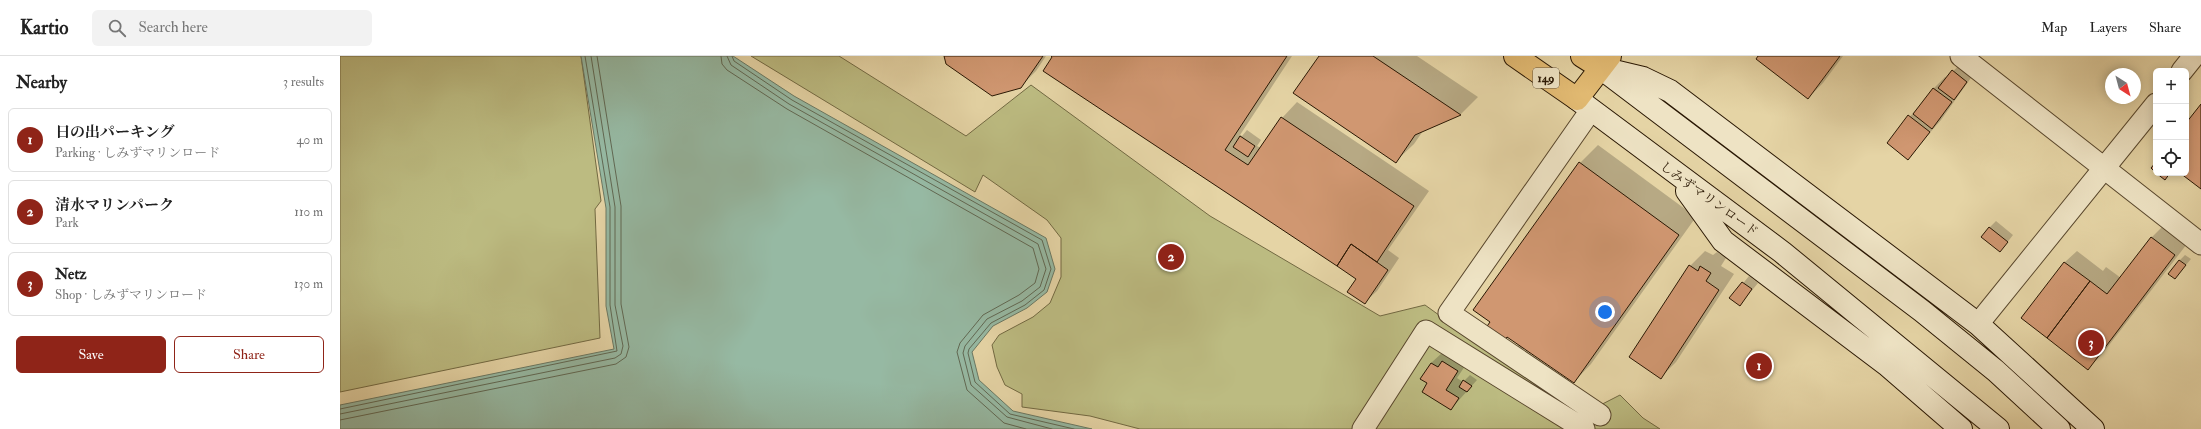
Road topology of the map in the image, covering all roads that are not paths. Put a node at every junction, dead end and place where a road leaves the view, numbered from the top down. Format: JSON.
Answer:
{"nodes":[{"id":1,"x":1515,"y":56,"type":"edge"},
{"id":2,"x":1582,"y":56,"type":"edge"},
{"id":3,"x":1961,"y":56,"type":"edge"},
{"id":4,"x":2194,"y":56,"type":"edge"},
{"id":5,"x":1605,"y":62,"type":"edge"},
{"id":6,"x":2184,"y":68,"type":"edge"},
{"id":7,"x":1584,"y":105,"type":"junction"},
{"id":8,"x":2153,"y":108,"type":"edge"},
{"id":9,"x":2104,"y":170,"type":"junction"},
{"id":10,"x":1675,"y":174,"type":"junction"},
{"id":11,"x":2201,"y":244,"type":"edge"},
{"id":12,"x":1978,"y":324,"type":"junction"},
{"id":13,"x":1600,"y":415,"type":"dead end"},
{"id":14,"x":1363,"y":429,"type":"edge"},
{"id":15,"x":1584,"y":429,"type":"edge"},
{"id":16,"x":1961,"y":429,"type":"edge"},
{"id":17,"x":1998,"y":429,"type":"edge"},
{"id":18,"x":2059,"y":429,"type":"edge"},
{"id":19,"x":2093,"y":429,"type":"edge"}],
"edges":[{"from":1,"to":7,"type":"highway","name":"しみずマリンロード","number":"149"},
{"from":2,"to":5,"type":"highway"},
{"from":3,"to":9,"type":"street"},
{"from":4,"to":6,"type":"street"},
{"from":5,"to":7,"type":"highway"},
{"from":5,"to":12,"type":"street"},
{"from":5,"to":18,"type":"street"},
{"from":7,"to":10,"type":"street","name":"しみずマリンロード"},
{"from":7,"to":13,"type":"street"},
{"from":8,"to":9,"type":"street"},
{"from":9,"to":11,"type":"street"},
{"from":9,"to":12,"type":"street"},
{"from":10,"to":16,"type":"street"},
{"from":10,"to":17,"type":"street","name":"しみずマリンロード"},
{"from":12,"to":19,"type":"street"},
{"from":14,"to":15,"type":"street"}]}
